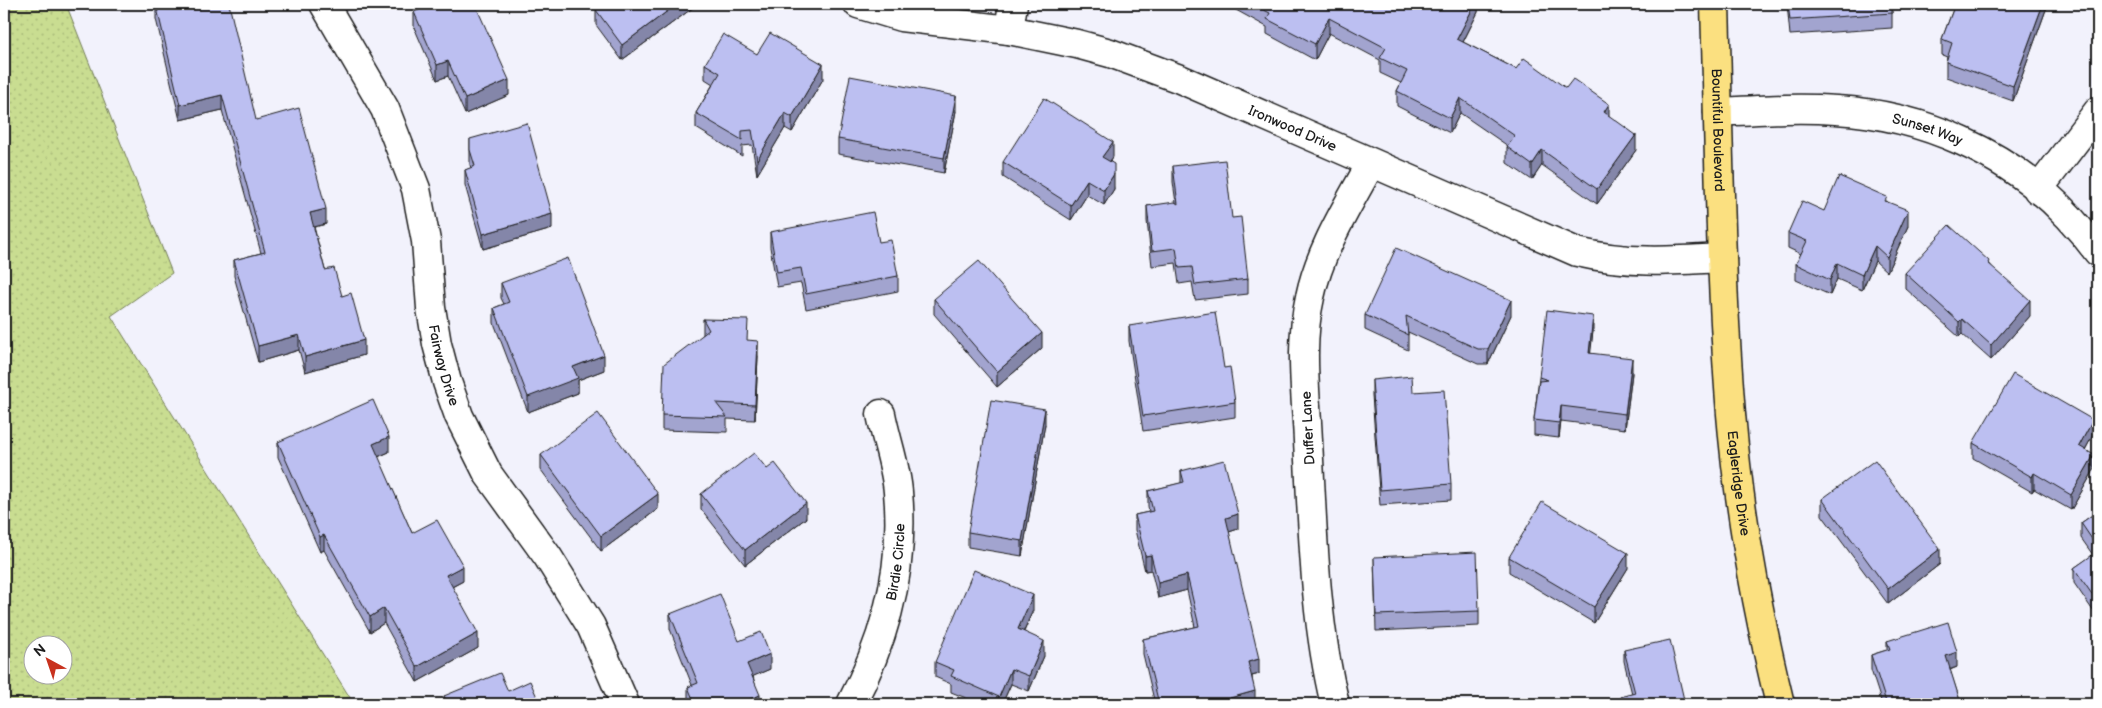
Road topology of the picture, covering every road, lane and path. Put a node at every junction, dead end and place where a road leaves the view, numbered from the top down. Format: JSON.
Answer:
{"nodes":[{"id":1,"x":324,"y":4,"type":"edge"},
{"id":2,"x":858,"y":4,"type":"edge"},
{"id":3,"x":1013,"y":4,"type":"edge"},
{"id":4,"x":1715,"y":4,"type":"edge"},
{"id":5,"x":1009,"y":30,"type":"junction"},
{"id":6,"x":2098,"y":111,"type":"edge"},
{"id":7,"x":1718,"y":112,"type":"junction"},
{"id":8,"x":1371,"y":163,"type":"junction"},
{"id":9,"x":2038,"y":190,"type":"junction"},
{"id":10,"x":2098,"y":252,"type":"edge"},
{"id":11,"x":1722,"y":258,"type":"junction"},
{"id":12,"x":881,"y":414,"type":"dead end"},
{"id":13,"x":625,"y":704,"type":"edge"},
{"id":14,"x":851,"y":704,"type":"edge"},
{"id":15,"x":1335,"y":704,"type":"edge"},
{"id":16,"x":1780,"y":704,"type":"edge"}],
"edges":[{"from":1,"to":13,"type":"street","name":"Fairway Drive"},
{"from":2,"to":5,"type":"street","name":"Ironwood Drive"},
{"from":3,"to":5,"type":"street"},
{"from":4,"to":7,"type":"main road","name":"Bountiful Boulevard"},
{"from":5,"to":8,"type":"street","name":"Ironwood Drive"},
{"from":6,"to":9,"type":"street"},
{"from":7,"to":9,"type":"street","name":"Sunset Way"},
{"from":7,"to":11,"type":"main road","name":"Bountiful Boulevard"},
{"from":8,"to":11,"type":"street","name":"Ironwood Drive"},
{"from":8,"to":15,"type":"street","name":"Duffer Lane"},
{"from":9,"to":10,"type":"street","name":"Sunset Way"},
{"from":11,"to":16,"type":"main road","name":"Eagleridge Drive"},
{"from":12,"to":14,"type":"street","name":"Birdie Circle"}]}
